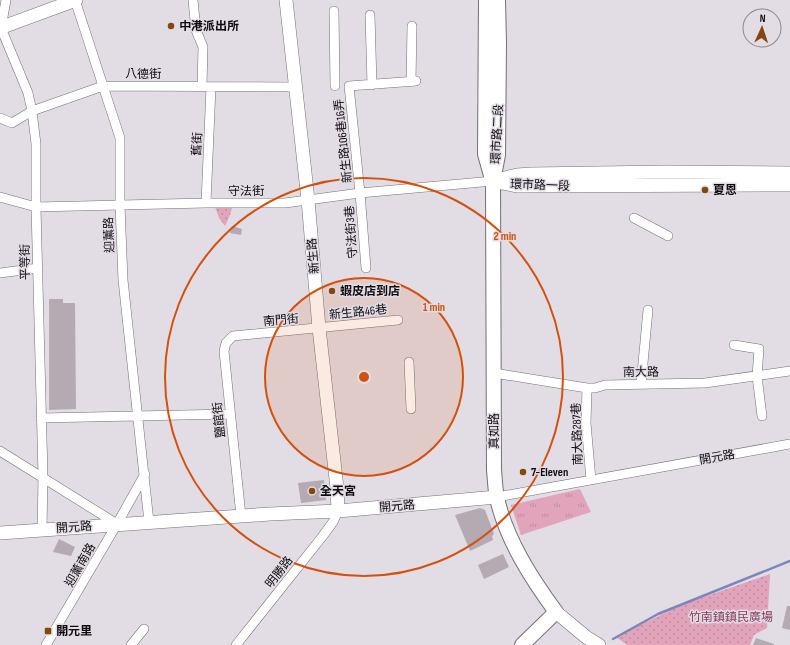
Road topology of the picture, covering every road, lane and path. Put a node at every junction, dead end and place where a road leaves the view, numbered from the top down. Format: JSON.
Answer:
{"nodes":[{"id":1,"x":6,"y":0,"type":"edge"},
{"id":2,"x":75,"y":0,"type":"edge"},
{"id":3,"x":193,"y":0,"type":"edge"},
{"id":4,"x":286,"y":0,"type":"edge"},
{"id":5,"x":486,"y":0,"type":"edge"},
{"id":6,"x":498,"y":0,"type":"edge"},
{"id":7,"x":334,"y":11,"type":"dead end"},
{"id":8,"x":370,"y":15,"type":"dead end"},
{"id":9,"x":412,"y":26,"type":"dead end"},
{"id":10,"x":1,"y":28,"type":"edge"},
{"id":11,"x":372,"y":84,"type":"junction"},
{"id":12,"x":103,"y":86,"type":"junction"},
{"id":13,"x":202,"y":86,"type":"junction"},
{"id":14,"x":335,"y":86,"type":"dead end"},
{"id":15,"x":211,"y":87,"type":"junction"},
{"id":16,"x":295,"y":87,"type":"junction"},
{"id":17,"x":32,"y":111,"type":"junction"},
{"id":18,"x":0,"y":118,"type":"edge"},
{"id":19,"x":790,"y":173,"type":"edge"},
{"id":20,"x":493,"y":181,"type":"junction"},
{"id":21,"x":790,"y":185,"type":"edge"},
{"id":22,"x":360,"y":194,"type":"junction"},
{"id":23,"x":0,"y":197,"type":"edge"},
{"id":24,"x":308,"y":200,"type":"junction"},
{"id":25,"x":206,"y":203,"type":"junction"},
{"id":26,"x":120,"y":206,"type":"junction"},
{"id":27,"x":36,"y":207,"type":"junction"},
{"id":28,"x":634,"y":218,"type":"dead end"},
{"id":29,"x":668,"y":236,"type":"dead end"},
{"id":30,"x":38,"y":268,"type":"junction"},
{"id":31,"x":366,"y":268,"type":"dead end"},
{"id":32,"x":0,"y":273,"type":"edge"},
{"id":33,"x":648,"y":310,"type":"dead end"},
{"id":34,"x":398,"y":320,"type":"dead end"},
{"id":35,"x":319,"y":328,"type":"junction"},
{"id":36,"x":244,"y":335,"type":"joint"},
{"id":37,"x":734,"y":345,"type":"dead end"},
{"id":38,"x":409,"y":362,"type":"dead end"},
{"id":39,"x":790,"y":371,"type":"edge"},
{"id":40,"x":494,"y":373,"type":"junction"},
{"id":41,"x":757,"y":376,"type":"junction"},
{"id":42,"x":641,"y":384,"type":"junction"},
{"id":43,"x":587,"y":388,"type":"junction"},
{"id":44,"x":411,"y":409,"type":"dead end"},
{"id":45,"x":230,"y":414,"type":"junction"},
{"id":46,"x":138,"y":416,"type":"junction"},
{"id":47,"x":762,"y":416,"type":"dead end"},
{"id":48,"x":41,"y":418,"type":"junction"},
{"id":49,"x":790,"y":444,"type":"edge"},
{"id":50,"x":0,"y":451,"type":"edge"},
{"id":51,"x":145,"y":474,"type":"junction"},
{"id":52,"x":42,"y":476,"type":"junction"},
{"id":53,"x":591,"y":480,"type":"junction"},
{"id":54,"x":497,"y":497,"type":"junction"},
{"id":55,"x":338,"y":511,"type":"junction"},
{"id":56,"x":241,"y":516,"type":"junction"},
{"id":57,"x":149,"y":522,"type":"junction"},
{"id":58,"x":117,"y":524,"type":"junction"},
{"id":59,"x":42,"y":530,"type":"junction"},
{"id":60,"x":0,"y":533,"type":"edge"},
{"id":61,"x":556,"y":612,"type":"junction"},
{"id":62,"x":144,"y":629,"type":"dead end"},
{"id":63,"x":46,"y":645,"type":"edge"},
{"id":64,"x":131,"y":645,"type":"edge"},
{"id":65,"x":236,"y":645,"type":"edge"},
{"id":66,"x":522,"y":645,"type":"edge"},
{"id":67,"x":599,"y":645,"type":"edge"}],
"edges":[{"from":1,"to":10,"type":"street"},
{"from":2,"to":10,"type":"main road"},
{"from":2,"to":12,"type":"street","name":"迎薰路"},
{"from":3,"to":13,"type":"street"},
{"from":4,"to":16,"type":"main road","name":"新生路"},
{"from":5,"to":20,"type":"main road","name":"環市路二段"},
{"from":6,"to":20,"type":"main road","name":"環市路二段"},
{"from":7,"to":14,"type":"street"},
{"from":8,"to":11,"type":"street"},
{"from":9,"to":11,"type":"street"},
{"from":10,"to":17,"type":"street","name":"平等街"},
{"from":11,"to":22,"type":"street","name":"新生路106巷16弄"},
{"from":12,"to":13,"type":"street","name":"八德街"},
{"from":12,"to":17,"type":"street","name":"八德街"},
{"from":12,"to":26,"type":"street","name":"迎薰路"},
{"from":13,"to":15,"type":"street","name":"八德街"},
{"from":15,"to":16,"type":"street","name":"八德街"},
{"from":15,"to":25,"type":"street","name":"舊街"},
{"from":16,"to":24,"type":"main road","name":"新生路"},
{"from":17,"to":18,"type":"street","name":"八德街"},
{"from":17,"to":27,"type":"street","name":"平等街"},
{"from":19,"to":20,"type":"main road","name":"環市路一段"},
{"from":20,"to":21,"type":"main road","name":"環市路一段"},
{"from":20,"to":22,"type":"street","name":"守法街"},
{"from":20,"to":40,"type":"main road","name":"真如路"},
{"from":22,"to":24,"type":"street","name":"守法街"},
{"from":22,"to":31,"type":"street","name":"守法街3巷"},
{"from":23,"to":27,"type":"street","name":"守法街"},
{"from":24,"to":25,"type":"street","name":"守法街"},
{"from":24,"to":35,"type":"main road","name":"新生路"},
{"from":25,"to":26,"type":"street","name":"守法街"},
{"from":26,"to":27,"type":"street","name":"守法街"},
{"from":26,"to":46,"type":"street","name":"迎薰路"},
{"from":27,"to":30,"type":"street","name":"平等街"},
{"from":28,"to":29,"type":"street"},
{"from":30,"to":32,"type":"street"},
{"from":30,"to":48,"type":"street","name":"平等街"},
{"from":33,"to":42,"type":"street"},
{"from":34,"to":35,"type":"street","name":"新生路46巷"},
{"from":35,"to":36,"type":"street","name":"南門街"},
{"from":35,"to":55,"type":"main road","name":"新生路"},
{"from":36,"to":45,"type":"street","name":"鹽館街"},
{"from":37,"to":41,"type":"street"},
{"from":38,"to":44,"type":"street"},
{"from":39,"to":41,"type":"street","name":"南大路"},
{"from":40,"to":43,"type":"street","name":"南大路"},
{"from":40,"to":54,"type":"main road","name":"真如路"},
{"from":41,"to":42,"type":"street","name":"南大路"},
{"from":41,"to":47,"type":"street"},
{"from":42,"to":43,"type":"street","name":"南大路"},
{"from":43,"to":53,"type":"street","name":"南大路287巷"},
{"from":45,"to":46,"type":"street"},
{"from":45,"to":56,"type":"street","name":"鹽館街"},
{"from":46,"to":48,"type":"street"},
{"from":46,"to":51,"type":"street","name":"迎薰路"},
{"from":48,"to":52,"type":"street","name":"平等街"},
{"from":49,"to":53,"type":"street","name":"開元路"},
{"from":50,"to":52,"type":"street"},
{"from":51,"to":57,"type":"street","name":"迎薰路"},
{"from":51,"to":58,"type":"street","name":"迎薰南路"},
{"from":52,"to":58,"type":"street"},
{"from":52,"to":59,"type":"street","name":"平等街"},
{"from":53,"to":54,"type":"street","name":"開元路"},
{"from":54,"to":55,"type":"main road","name":"開元路"},
{"from":54,"to":61,"type":"main road","name":"真如路"},
{"from":55,"to":56,"type":"main road","name":"開元路"},
{"from":55,"to":65,"type":"street","name":"明勝路"},
{"from":56,"to":57,"type":"main road","name":"開元路"},
{"from":57,"to":58,"type":"main road","name":"開元路"},
{"from":58,"to":59,"type":"main road","name":"開元路"},
{"from":58,"to":63,"type":"street","name":"迎薰南路"},
{"from":59,"to":60,"type":"main road","name":"開元路"},
{"from":61,"to":66,"type":"main road"},
{"from":61,"to":67,"type":"main road","name":"真如路"},
{"from":62,"to":64,"type":"street"}]}
